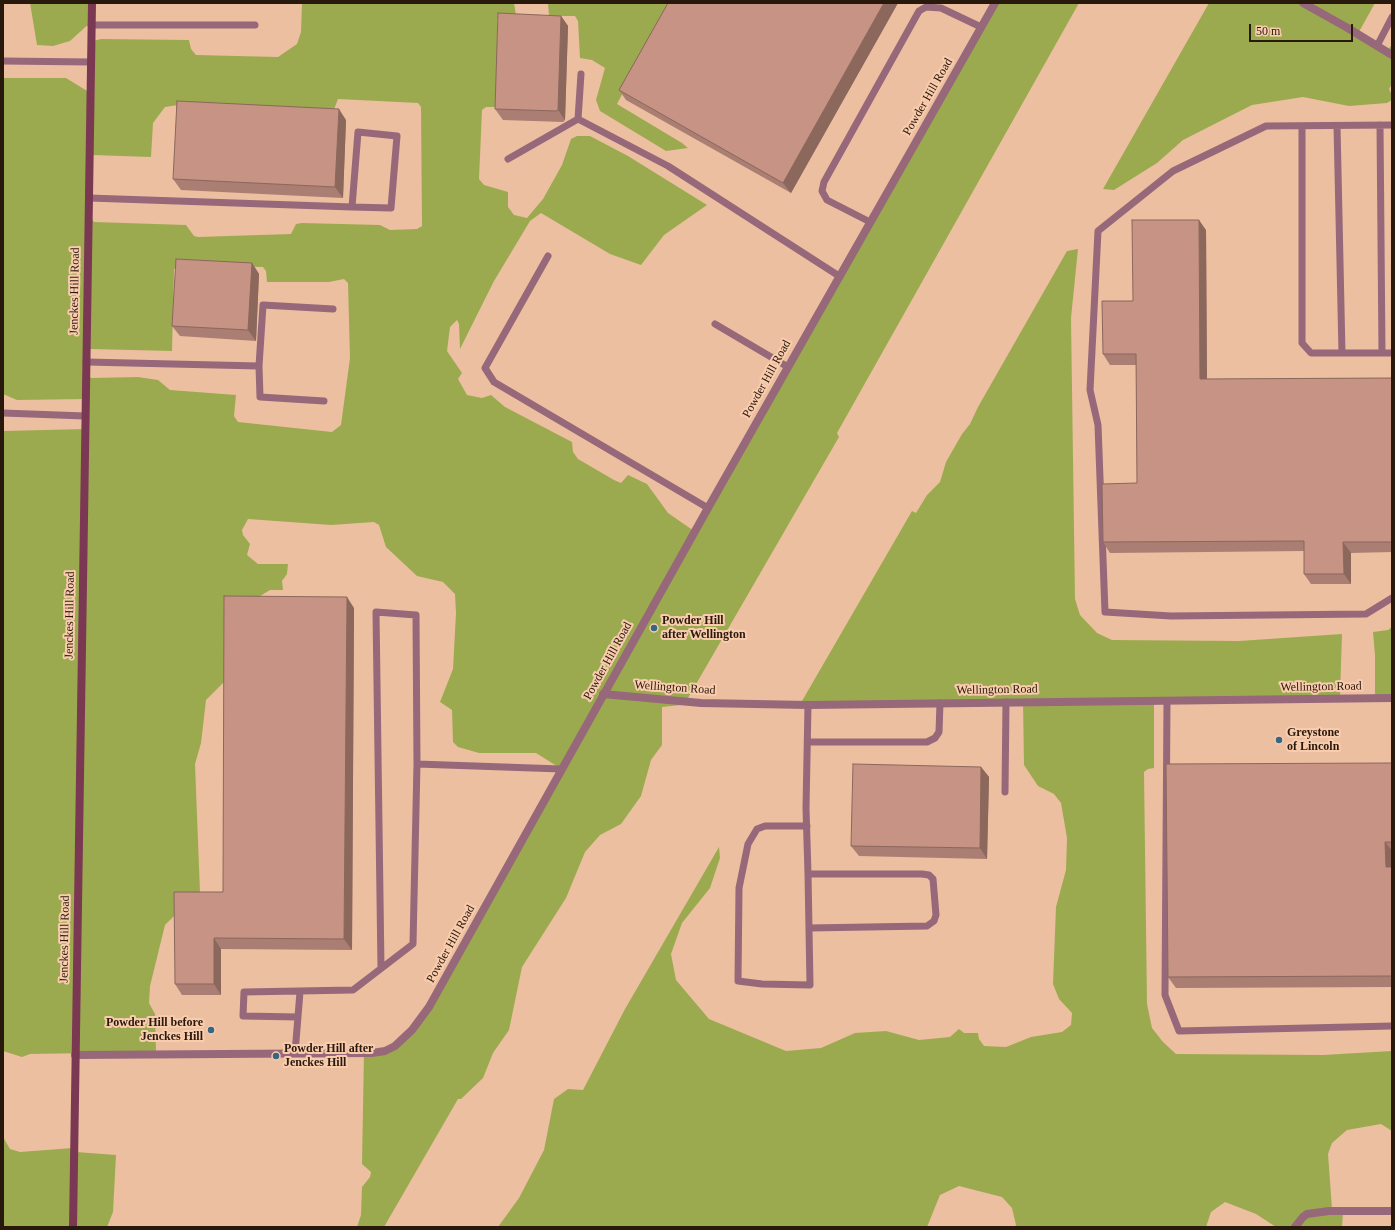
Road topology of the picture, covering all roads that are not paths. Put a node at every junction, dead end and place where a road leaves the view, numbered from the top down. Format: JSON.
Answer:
{"nodes":[{"id":1,"x":92,"y":3,"type":"edge"},
{"id":2,"x":995,"y":3,"type":"edge"},
{"id":3,"x":1303,"y":3,"type":"edge"},
{"id":4,"x":1392,"y":18,"type":"edge"},
{"id":5,"x":91,"y":25,"type":"junction"},
{"id":6,"x":255,"y":25,"type":"dead end"},
{"id":7,"x":981,"y":27,"type":"junction"},
{"id":8,"x":1377,"y":46,"type":"junction"},
{"id":9,"x":1392,"y":55,"type":"edge"},
{"id":10,"x":3,"y":61,"type":"edge"},
{"id":11,"x":91,"y":62,"type":"junction"},
{"id":12,"x":581,"y":74,"type":"dead end"},
{"id":13,"x":578,"y":119,"type":"junction"},
{"id":14,"x":1380,"y":125,"type":"junction"},
{"id":15,"x":1392,"y":125,"type":"edge"},
{"id":16,"x":1337,"y":126,"type":"junction"},
{"id":17,"x":1302,"y":127,"type":"junction"},
{"id":18,"x":508,"y":159,"type":"dead end"},
{"id":19,"x":89,"y":198,"type":"junction"},
{"id":20,"x":352,"y":207,"type":"junction"},
{"id":21,"x":870,"y":222,"type":"junction"},
{"id":22,"x":548,"y":256,"type":"dead end"},
{"id":23,"x":839,"y":276,"type":"junction"},
{"id":24,"x":333,"y":309,"type":"dead end"},
{"id":25,"x":715,"y":324,"type":"dead end"},
{"id":26,"x":1342,"y":353,"type":"junction"},
{"id":27,"x":1382,"y":353,"type":"junction"},
{"id":28,"x":1392,"y":353,"type":"edge"},
{"id":29,"x":86,"y":362,"type":"junction"},
{"id":30,"x":259,"y":366,"type":"junction"},
{"id":31,"x":788,"y":367,"type":"junction"},
{"id":32,"x":324,"y":402,"type":"dead end"},
{"id":33,"x":3,"y":413,"type":"edge"},
{"id":34,"x":85,"y":416,"type":"junction"},
{"id":35,"x":708,"y":508,"type":"junction"},
{"id":36,"x":1392,"y":598,"type":"edge"},
{"id":37,"x":603,"y":694,"type":"junction"},
{"id":38,"x":1392,"y":698,"type":"edge"},
{"id":39,"x":1167,"y":701,"type":"junction"},
{"id":40,"x":1006,"y":702,"type":"junction"},
{"id":41,"x":940,"y":703,"type":"junction"},
{"id":42,"x":808,"y":705,"type":"junction"},
{"id":43,"x":808,"y":742,"type":"junction"},
{"id":44,"x":417,"y":764,"type":"junction"},
{"id":45,"x":562,"y":769,"type":"junction"},
{"id":46,"x":1005,"y":792,"type":"dead end"},
{"id":47,"x":807,"y":826,"type":"junction"},
{"id":48,"x":808,"y":874,"type":"junction"},
{"id":49,"x":809,"y":928,"type":"junction"},
{"id":50,"x":381,"y":968,"type":"junction"},
{"id":51,"x":300,"y":992,"type":"junction"},
{"id":52,"x":298,"y":1017,"type":"junction"},
{"id":53,"x":1392,"y":1026,"type":"edge"},
{"id":54,"x":296,"y":1053,"type":"junction"},
{"id":55,"x":75,"y":1055,"type":"junction"},
{"id":56,"x":1392,"y":1211,"type":"edge"},
{"id":57,"x":73,"y":1227,"type":"edge"},
{"id":58,"x":1295,"y":1227,"type":"edge"}],
"edges":[{"from":1,"to":5,"type":"main road","name":"Jenckes Hill Road"},
{"from":2,"to":7,"type":"street","name":"Powder Hill Road"},
{"from":3,"to":8,"type":"street"},
{"from":4,"to":8,"type":"lane"},
{"from":5,"to":6,"type":"lane"},
{"from":5,"to":11,"type":"main road","name":"Jenckes Hill Road"},
{"from":7,"to":21,"type":"street","name":"Powder Hill Road"},
{"from":7,"to":21,"type":"lane"},
{"from":8,"to":9,"type":"street"},
{"from":10,"to":11,"type":"lane"},
{"from":11,"to":19,"type":"main road","name":"Jenckes Hill Road"},
{"from":12,"to":13,"type":"lane"},
{"from":13,"to":18,"type":"lane"},
{"from":13,"to":23,"type":"lane"},
{"from":14,"to":15,"type":"lane"},
{"from":14,"to":16,"type":"lane"},
{"from":14,"to":27,"type":"lane"},
{"from":16,"to":17,"type":"lane"},
{"from":16,"to":26,"type":"lane"},
{"from":17,"to":26,"type":"lane"},
{"from":17,"to":36,"type":"lane"},
{"from":19,"to":20,"type":"lane"},
{"from":19,"to":29,"type":"main road","name":"Jenckes Hill Road"},
{"from":20,"to":20,"type":"lane"},
{"from":21,"to":23,"type":"street","name":"Powder Hill Road"},
{"from":22,"to":35,"type":"lane"},
{"from":23,"to":31,"type":"street","name":"Powder Hill Road"},
{"from":24,"to":30,"type":"lane"},
{"from":25,"to":31,"type":"lane"},
{"from":26,"to":27,"type":"lane"},
{"from":27,"to":28,"type":"lane"},
{"from":29,"to":30,"type":"lane"},
{"from":29,"to":34,"type":"main road","name":"Jenckes Hill Road"},
{"from":30,"to":32,"type":"lane"},
{"from":31,"to":35,"type":"street","name":"Powder Hill Road"},
{"from":33,"to":34,"type":"lane"},
{"from":34,"to":55,"type":"main road","name":"Jenckes Hill Road"},
{"from":35,"to":37,"type":"street","name":"Powder Hill Road"},
{"from":37,"to":42,"type":"street","name":"Wellington Road"},
{"from":37,"to":45,"type":"street","name":"Powder Hill Road"},
{"from":38,"to":39,"type":"street","name":"Wellington Road"},
{"from":39,"to":40,"type":"street","name":"Wellington Road"},
{"from":39,"to":53,"type":"lane"},
{"from":40,"to":41,"type":"street","name":"Wellington Road"},
{"from":40,"to":46,"type":"lane"},
{"from":41,"to":42,"type":"street","name":"Wellington Road"},
{"from":41,"to":43,"type":"lane"},
{"from":42,"to":43,"type":"lane"},
{"from":43,"to":47,"type":"lane"},
{"from":44,"to":45,"type":"lane"},
{"from":44,"to":50,"type":"lane"},
{"from":44,"to":50,"type":"lane"},
{"from":45,"to":54,"type":"street","name":"Powder Hill Road"},
{"from":47,"to":48,"type":"lane"},
{"from":47,"to":49,"type":"lane"},
{"from":48,"to":49,"type":"lane"},
{"from":48,"to":49,"type":"lane"},
{"from":50,"to":51,"type":"lane"},
{"from":51,"to":52,"type":"lane"},
{"from":51,"to":52,"type":"lane"},
{"from":52,"to":54,"type":"lane"},
{"from":54,"to":55,"type":"street","name":"Powder Hill Road"},
{"from":55,"to":57,"type":"main road","name":"Jenckes Hill Road"},
{"from":56,"to":58,"type":"street"}]}
